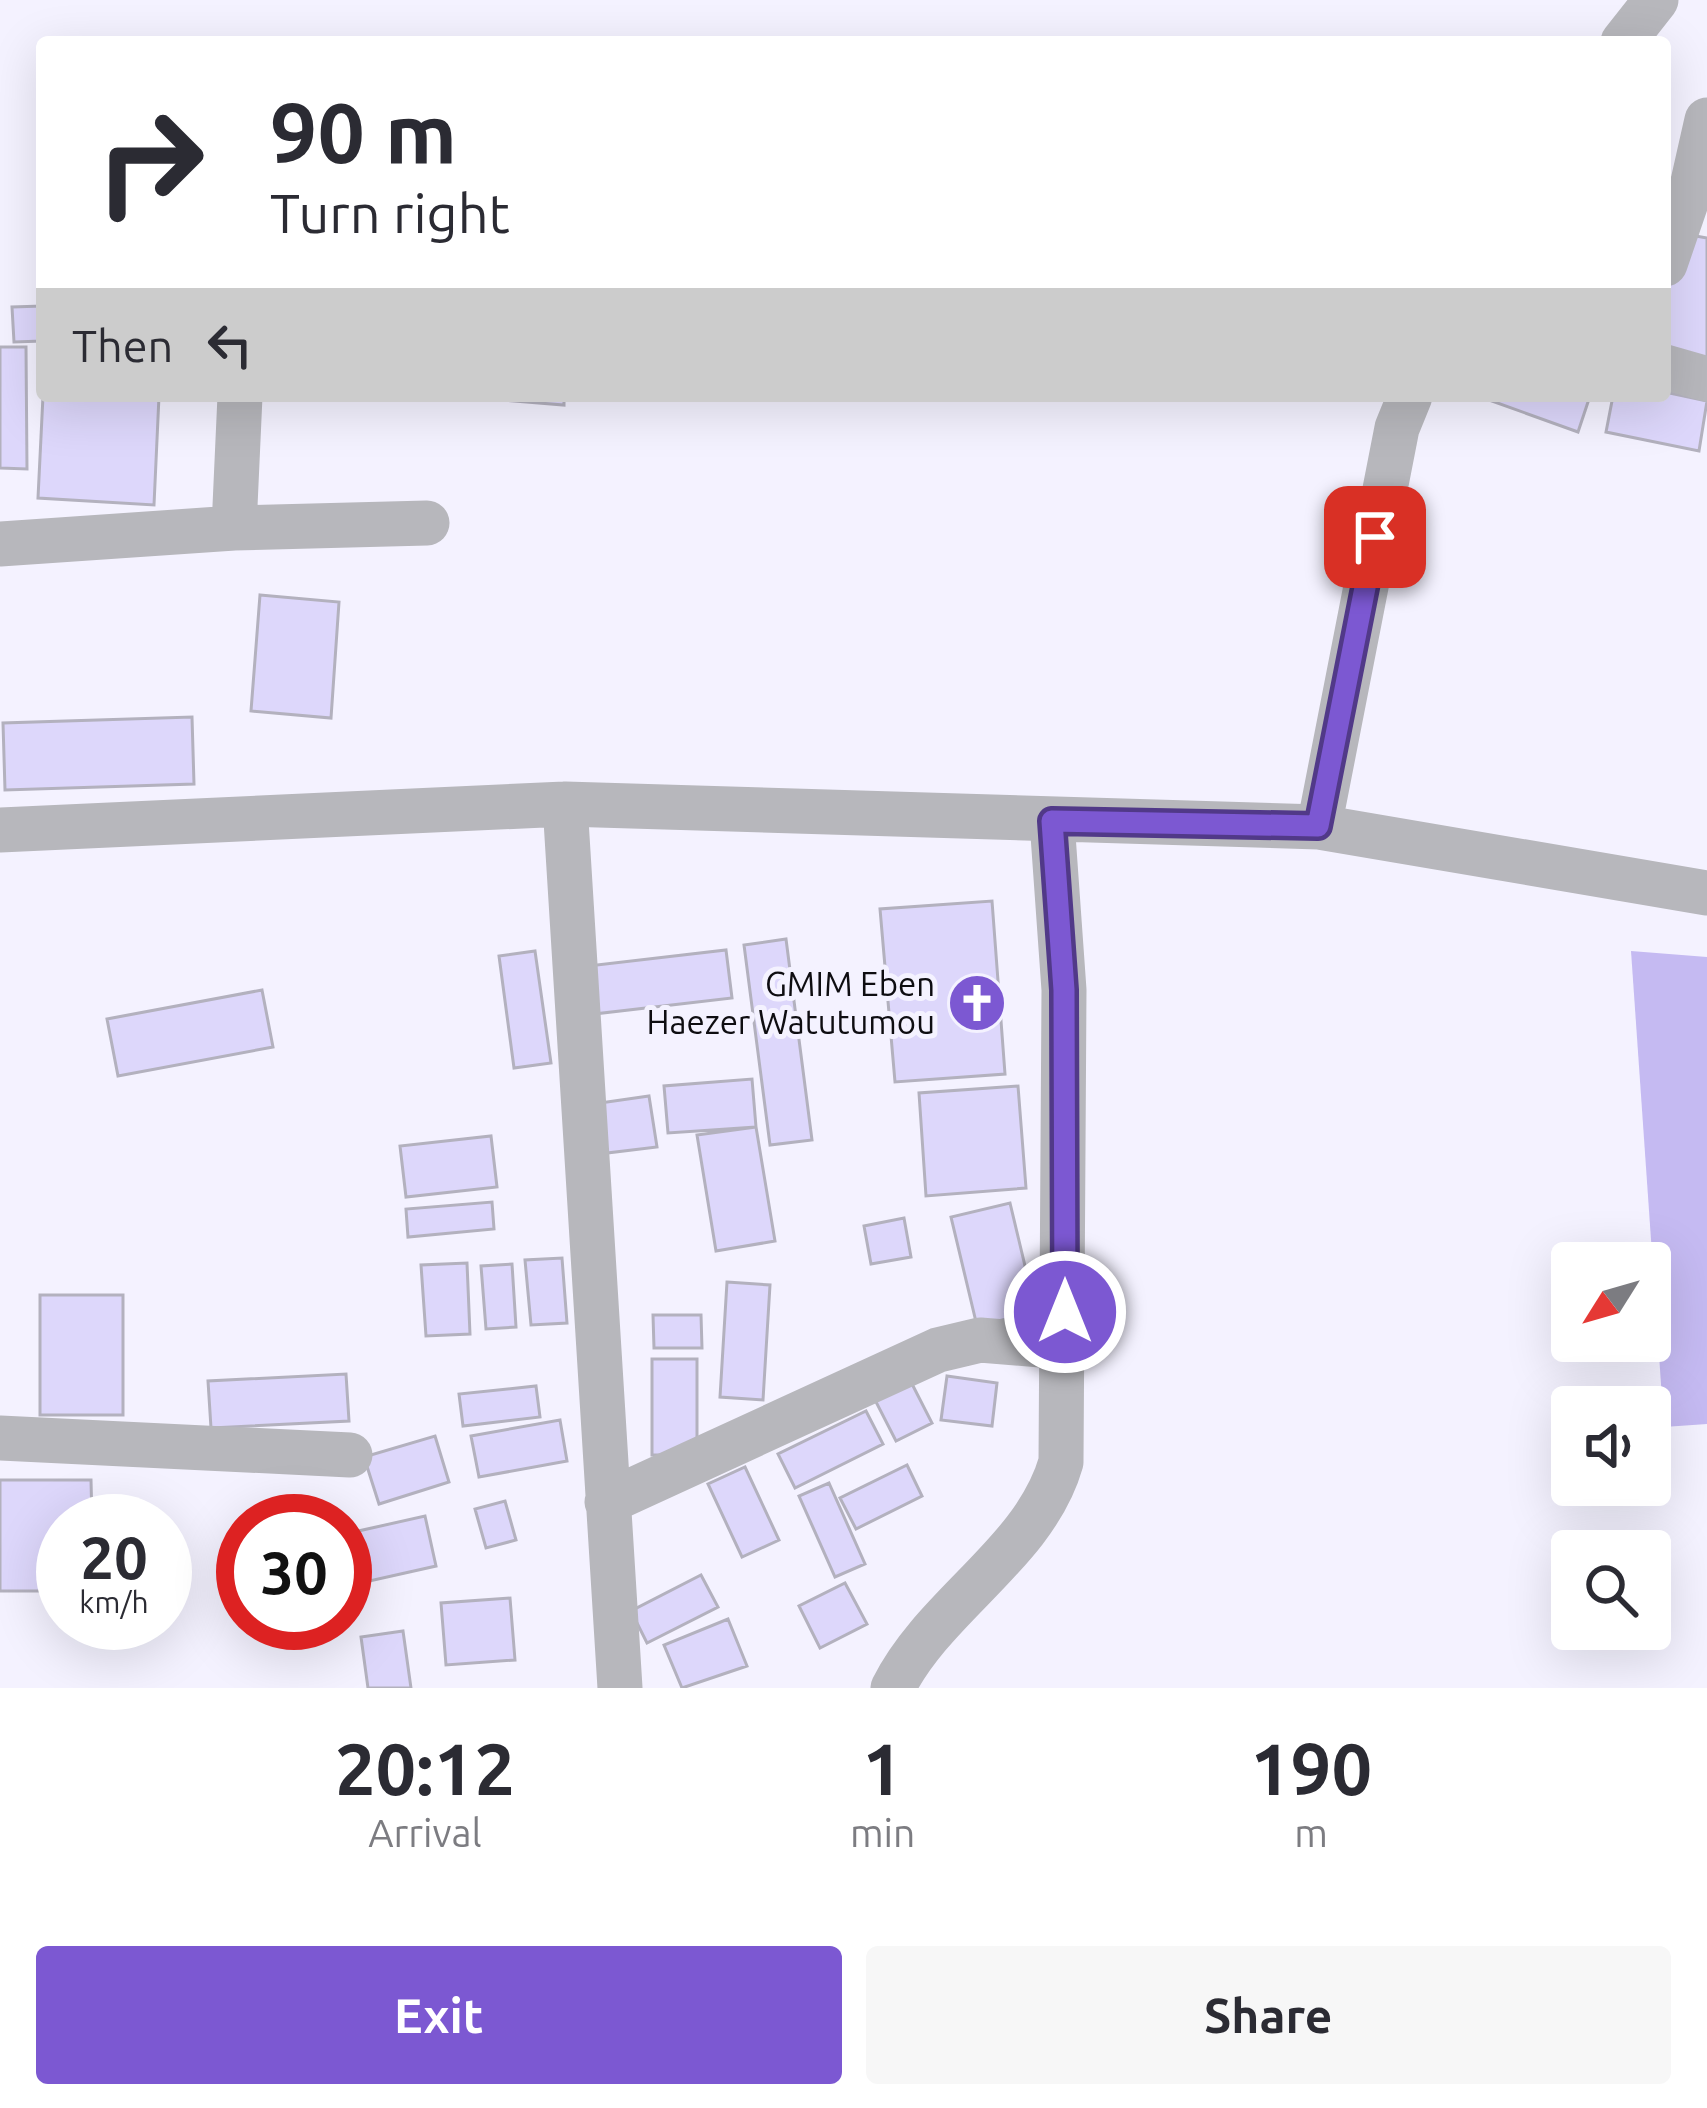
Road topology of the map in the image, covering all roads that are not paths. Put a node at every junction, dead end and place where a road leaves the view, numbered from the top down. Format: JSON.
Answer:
{"nodes":[{"id":1,"x":1656,"y":0,"type":"edge"},
{"id":2,"x":1628,"y":36,"type":"edge"},
{"id":3,"x":1707,"y":120,"type":"edge"},
{"id":4,"x":1671,"y":247,"type":"edge"},
{"id":5,"x":1671,"y":369,"type":"edge"},
{"id":6,"x":1707,"y":380,"type":"edge"},
{"id":7,"x":240,"y":402,"type":"edge"},
{"id":8,"x":1408,"y":402,"type":"edge"},
{"id":9,"x":427,"y":523,"type":"dead end"},
{"id":10,"x":234,"y":528,"type":"junction"},
{"id":11,"x":0,"y":544,"type":"edge"},
{"id":12,"x":565,"y":804,"type":"junction"},
{"id":13,"x":1052,"y":821,"type":"junction"},
{"id":14,"x":1318,"y":826,"type":"junction"},
{"id":15,"x":0,"y":830,"type":"edge"},
{"id":16,"x":1707,"y":893,"type":"edge"},
{"id":17,"x":1064,"y":1347,"type":"junction"},
{"id":18,"x":0,"y":1438,"type":"edge"},
{"id":19,"x":350,"y":1455,"type":"dead end"},
{"id":20,"x":607,"y":1502,"type":"junction"},
{"id":21,"x":620,"y":1688,"type":"edge"},
{"id":22,"x":892,"y":1688,"type":"edge"}],
"edges":[{"from":1,"to":2,"type":"street"},
{"from":3,"to":4,"type":"street"},
{"from":5,"to":6,"type":"street"},
{"from":7,"to":10,"type":"street"},
{"from":8,"to":14,"type":"street"},
{"from":9,"to":10,"type":"street"},
{"from":10,"to":11,"type":"street"},
{"from":12,"to":13,"type":"street"},
{"from":12,"to":15,"type":"street"},
{"from":12,"to":20,"type":"street"},
{"from":13,"to":14,"type":"street"},
{"from":13,"to":17,"type":"street"},
{"from":14,"to":16,"type":"street"},
{"from":17,"to":20,"type":"street"},
{"from":17,"to":22,"type":"street"},
{"from":18,"to":19,"type":"street"},
{"from":20,"to":21,"type":"street"}]}
